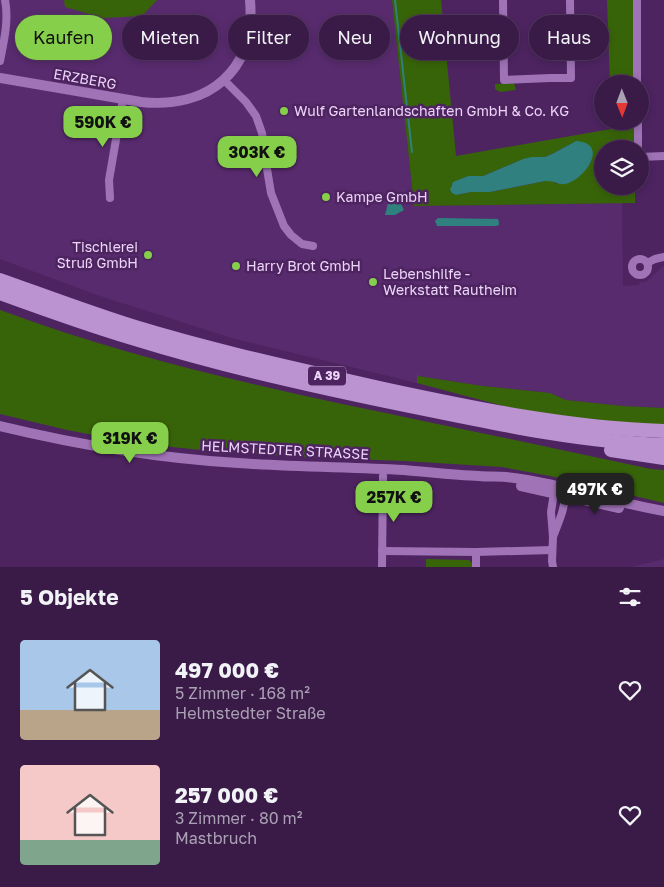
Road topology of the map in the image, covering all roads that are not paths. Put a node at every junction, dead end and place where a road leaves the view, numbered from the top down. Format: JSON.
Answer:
{"nodes":[{"id":1,"x":5,"y":0,"type":"edge"},
{"id":2,"x":250,"y":0,"type":"edge"},
{"id":3,"x":503,"y":0,"type":"edge"},
{"id":4,"x":570,"y":0,"type":"edge"},
{"id":5,"x":636,"y":0,"type":"edge"},
{"id":6,"x":0,"y":61,"type":"edge"},
{"id":7,"x":637,"y":75,"type":"edge"},
{"id":8,"x":0,"y":78,"type":"edge"},
{"id":9,"x":224,"y":80,"type":"junction"},
{"id":10,"x":123,"y":99,"type":"junction"},
{"id":11,"x":664,"y":156,"type":"edge"},
{"id":12,"x":649,"y":157,"type":"edge"},
{"id":13,"x":110,"y":198,"type":"dead end"},
{"id":14,"x":313,"y":246,"type":"dead end"},
{"id":15,"x":664,"y":257,"type":"edge"},
{"id":16,"x":647,"y":262,"type":"dead end"},
{"id":17,"x":0,"y":280,"type":"edge"},
{"id":18,"x":0,"y":293,"type":"edge"},
{"id":19,"x":0,"y":426,"type":"edge"},
{"id":20,"x":664,"y":431,"type":"edge"},
{"id":21,"x":560,"y":435,"type":"junction"},
{"id":22,"x":664,"y":445,"type":"edge"},
{"id":23,"x":664,"y":458,"type":"edge"},
{"id":24,"x":383,"y":476,"type":"dead end"},
{"id":25,"x":481,"y":476,"type":"junction"},
{"id":26,"x":564,"y":491,"type":"junction"},
{"id":27,"x":554,"y":493,"type":"junction"},
{"id":28,"x":664,"y":512,"type":"edge"},
{"id":29,"x":664,"y":518,"type":"edge"},
{"id":30,"x":553,"y":537,"type":"junction"},
{"id":31,"x":552,"y":550,"type":"junction"},
{"id":32,"x":382,"y":551,"type":"junction"},
{"id":33,"x":476,"y":552,"type":"junction"},
{"id":34,"x":382,"y":567,"type":"edge"},
{"id":35,"x":476,"y":567,"type":"edge"},
{"id":36,"x":553,"y":567,"type":"edge"}],
"edges":[{"from":1,"to":6,"type":"street"},
{"from":2,"to":9,"type":"street","name":"ERZBERG"},
{"from":3,"to":4,"type":"street"},
{"from":5,"to":7,"type":"street"},
{"from":8,"to":10,"type":"street","name":"ERZBERG"},
{"from":9,"to":10,"type":"street","name":"ERZBERG"},
{"from":9,"to":14,"type":"street"},
{"from":10,"to":13,"type":"street"},
{"from":11,"to":12,"type":"street"},
{"from":15,"to":16,"type":"street"},
{"from":17,"to":20,"type":"highway","number":"A 39"},
{"from":18,"to":21,"type":"highway","number":"A 39"},
{"from":19,"to":25,"type":"street","name":"HELMSTEDTER STRASSE"},
{"from":21,"to":22,"type":"highway","number":"A 39"},
{"from":21,"to":23,"type":"highway"},
{"from":24,"to":32,"type":"street"},
{"from":25,"to":26,"type":"street","name":"HELMSTEDTER STRASSE"},
{"from":25,"to":27,"type":"street","name":"HELMSTEDTER STRASSE"},
{"from":26,"to":27,"type":"street","name":"HELMSTEDTER STRASSE"},
{"from":26,"to":28,"type":"street","name":"HELMSTEDTER STRASSE"},
{"from":26,"to":29,"type":"street","name":"HELMSTEDTER STRASSE"},
{"from":26,"to":30,"type":"street"},
{"from":27,"to":30,"type":"street"},
{"from":30,"to":31,"type":"street"},
{"from":31,"to":33,"type":"street"},
{"from":31,"to":36,"type":"street"},
{"from":32,"to":33,"type":"street"},
{"from":32,"to":34,"type":"street"},
{"from":33,"to":35,"type":"street"}]}
